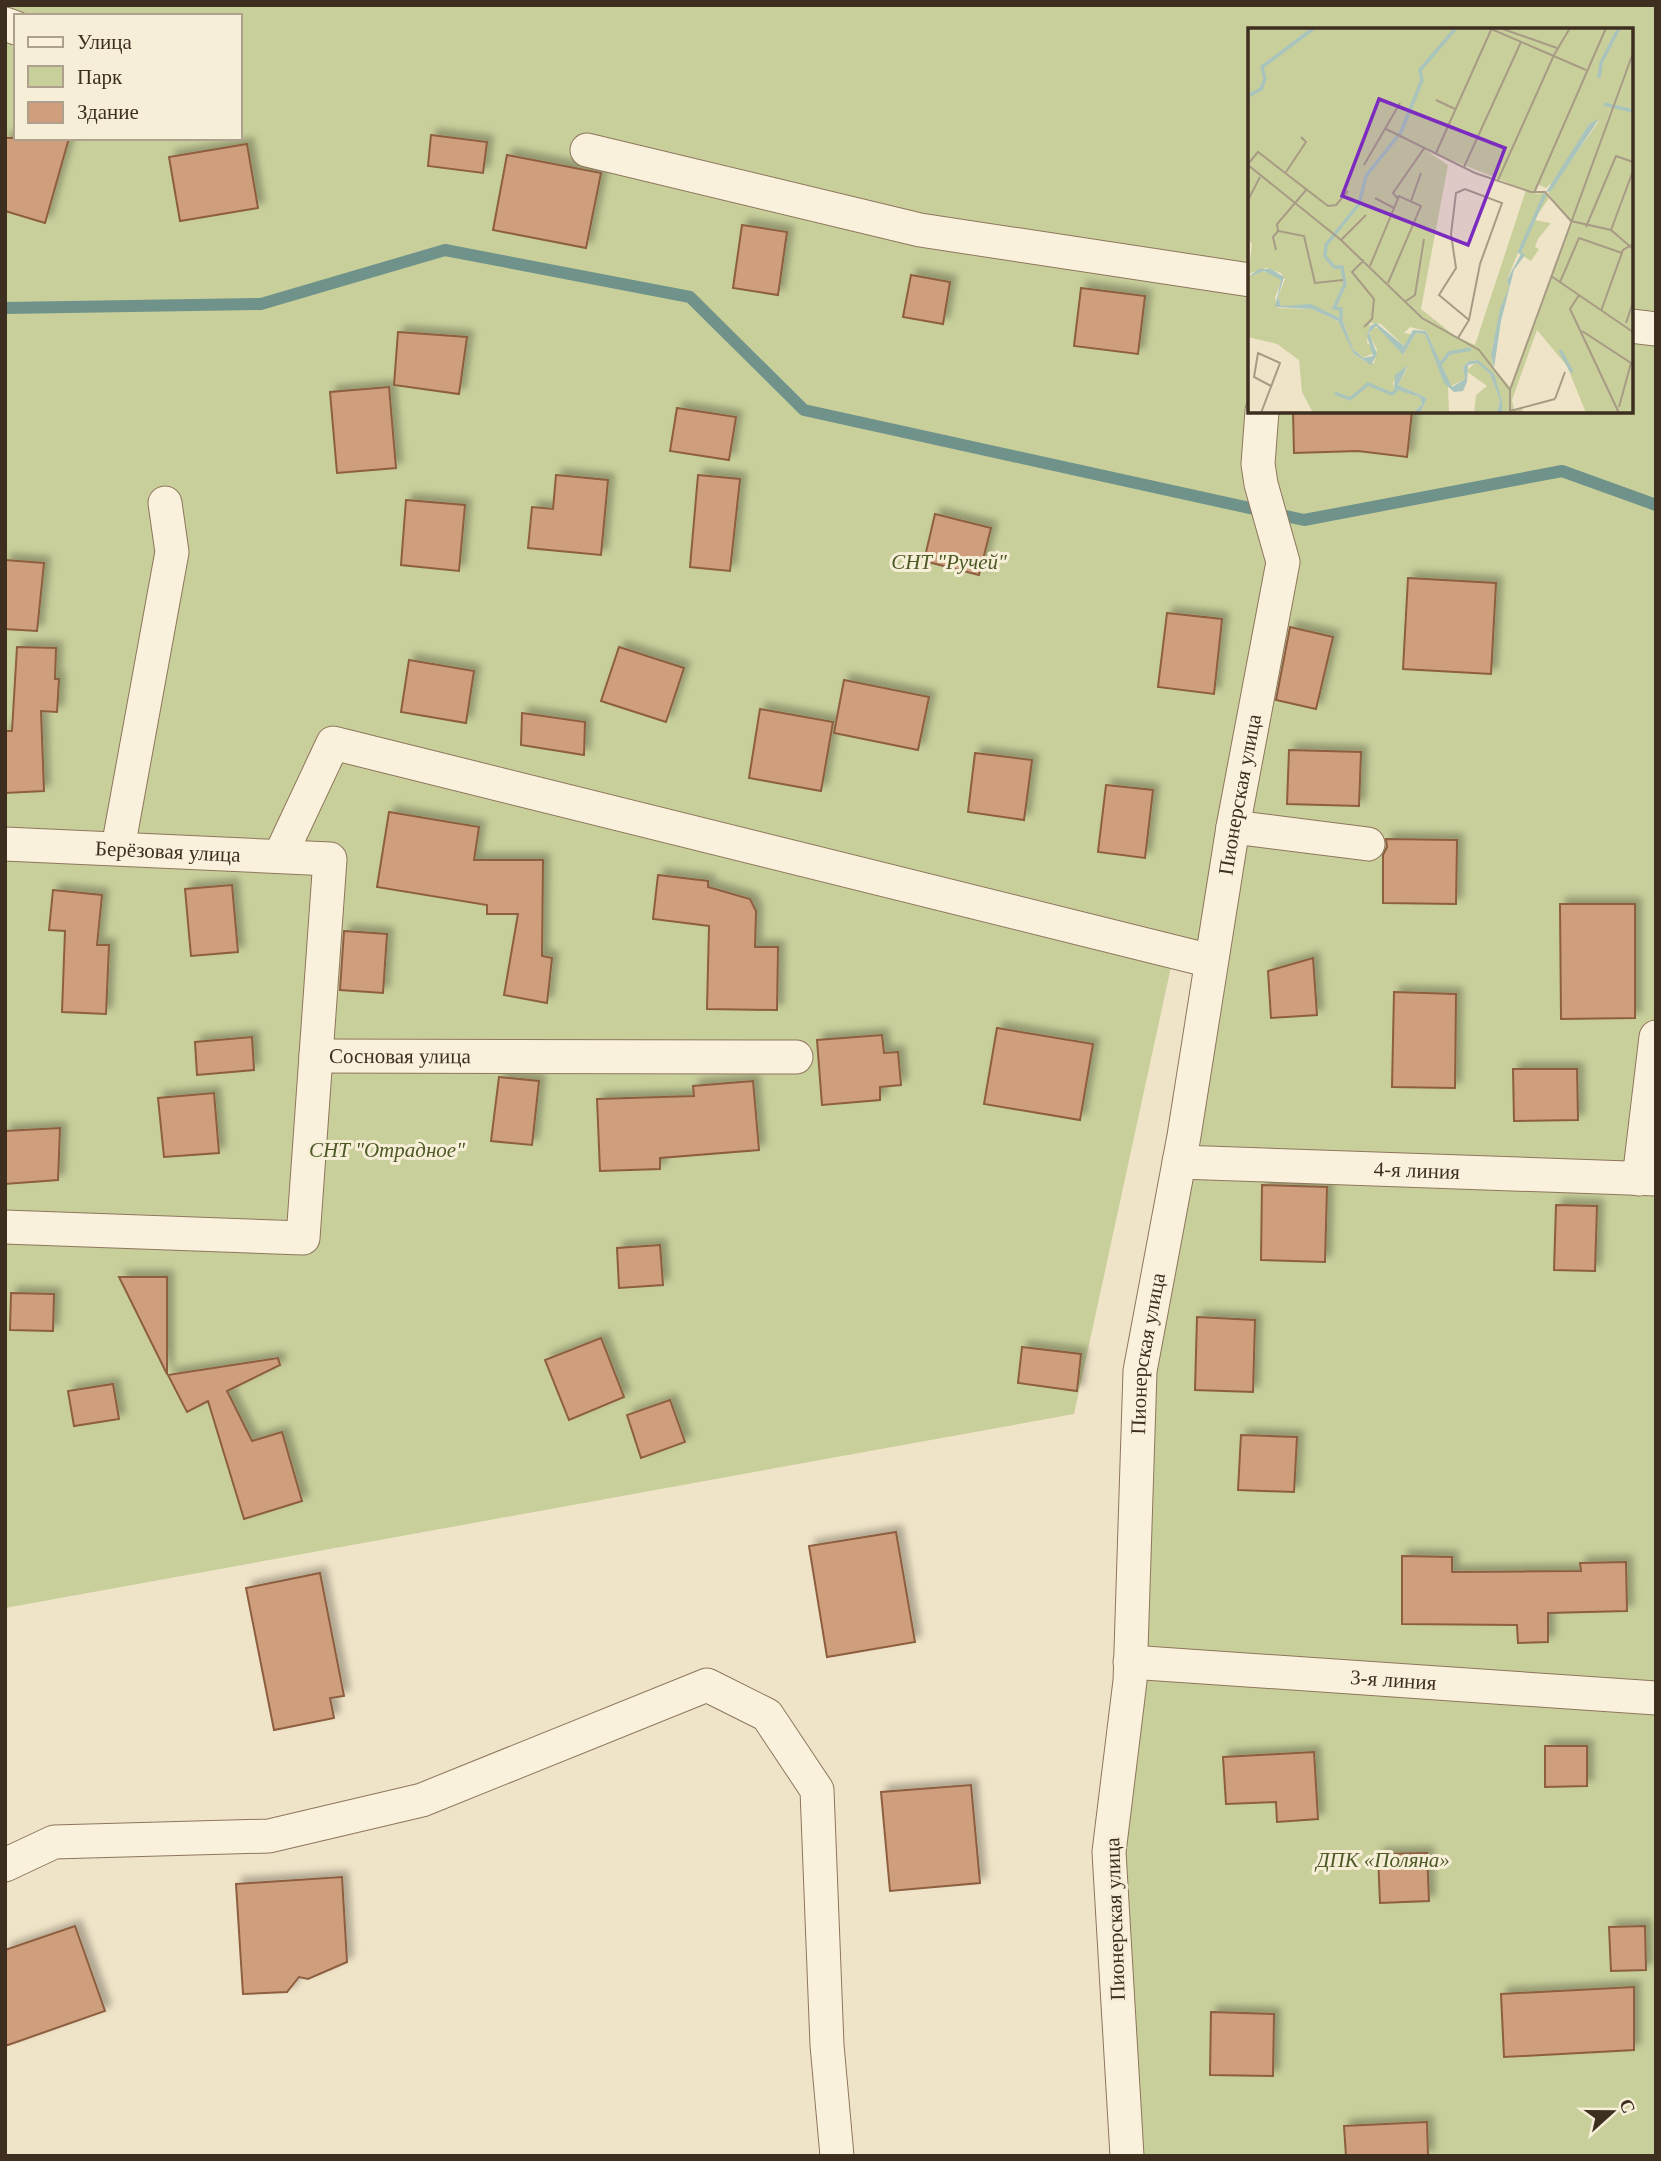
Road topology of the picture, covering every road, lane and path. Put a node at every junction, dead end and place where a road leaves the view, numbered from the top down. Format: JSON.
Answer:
{"nodes":[{"id":1,"x":587,"y":150,"type":"dead end"},
{"id":2,"x":1248,"y":279,"type":"edge"},
{"id":3,"x":1633,"y":326,"type":"edge"},
{"id":4,"x":1656,"y":329,"type":"edge"},
{"id":5,"x":1262,"y":413,"type":"edge"},
{"id":6,"x":165,"y":503,"type":"dead end"},
{"id":7,"x":1233,"y":827,"type":"junction"},
{"id":8,"x":5,"y":844,"type":"edge"},
{"id":9,"x":1368,"y":844,"type":"dead end"},
{"id":10,"x":118,"y":848,"type":"junction"},
{"id":11,"x":280,"y":856,"type":"junction"},
{"id":12,"x":1211,"y":961,"type":"junction"},
{"id":13,"x":1656,"y":1037,"type":"edge"},
{"id":14,"x":316,"y":1056,"type":"junction"},
{"id":15,"x":796,"y":1057,"type":"dead end"},
{"id":16,"x":1179,"y":1162,"type":"junction"},
{"id":17,"x":1647,"y":1179,"type":"edge"},
{"id":18,"x":5,"y":1227,"type":"edge"},
{"id":19,"x":1130,"y":1662,"type":"junction"},
{"id":20,"x":1656,"y":1698,"type":"edge"},
{"id":21,"x":5,"y":1865,"type":"edge"},
{"id":22,"x":837,"y":2156,"type":"edge"},
{"id":23,"x":1126,"y":2156,"type":"edge"}],
"edges":[{"from":1,"to":2,"type":"street"},
{"from":3,"to":4,"type":"street"},
{"from":5,"to":7,"type":"street","name":"Пионерская улица"},
{"from":6,"to":10,"type":"street"},
{"from":7,"to":9,"type":"street"},
{"from":7,"to":12,"type":"street","name":"Пионерская улица"},
{"from":8,"to":10,"type":"street","name":"Берёзовая улица"},
{"from":10,"to":11,"type":"street","name":"Берёзовая улица"},
{"from":11,"to":12,"type":"street"},
{"from":11,"to":14,"type":"street","name":"Берёзовая улица"},
{"from":12,"to":16,"type":"street","name":"Пионерская улица"},
{"from":13,"to":17,"type":"street"},
{"from":14,"to":15,"type":"street","name":"Сосновая улица"},
{"from":14,"to":18,"type":"street","name":"Сосновая улица"},
{"from":16,"to":17,"type":"street","name":"4-я линия"},
{"from":16,"to":19,"type":"street","name":"Пионерская улица"},
{"from":19,"to":20,"type":"street","name":"3-я линия"},
{"from":19,"to":23,"type":"street","name":"Пионерская улица"},
{"from":21,"to":22,"type":"street"}]}
